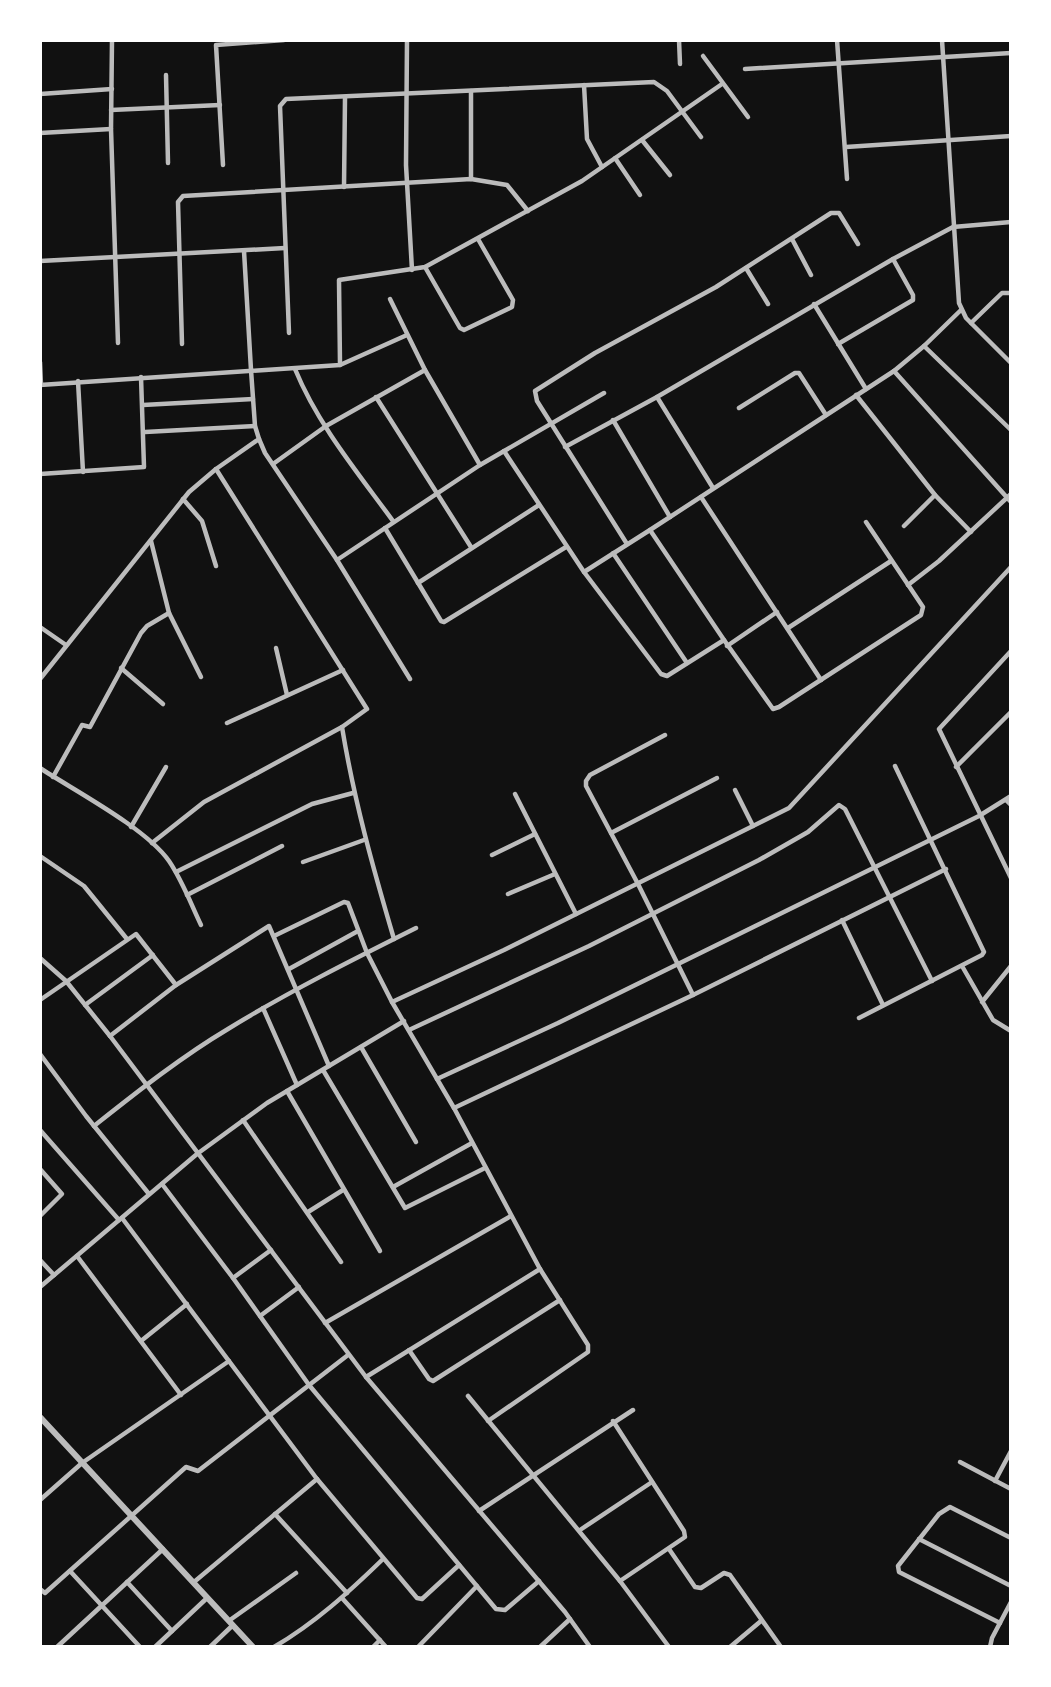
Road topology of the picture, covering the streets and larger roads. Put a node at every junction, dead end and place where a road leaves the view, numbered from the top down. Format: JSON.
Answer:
{"nodes":[{"id":1,"x":111,"y":40,"type":"edge"},
{"id":2,"x":284,"y":40,"type":"edge"},
{"id":3,"x":407,"y":40,"type":"edge"},
{"id":4,"x":678,"y":40,"type":"edge"},
{"id":5,"x":837,"y":40,"type":"edge"},
{"id":6,"x":942,"y":40,"type":"edge"},
{"id":7,"x":1011,"y":53,"type":"edge"},
{"id":8,"x":703,"y":57,"type":"dead end"},
{"id":9,"x":943,"y":57,"type":"junction"},
{"id":10,"x":838,"y":63,"type":"junction"},
{"id":11,"x":680,"y":64,"type":"dead end"},
{"id":12,"x":745,"y":69,"type":"dead end"},
{"id":13,"x":166,"y":75,"type":"dead end"},
{"id":14,"x":722,"y":84,"type":"junction"},
{"id":15,"x":584,"y":85,"type":"junction"},
{"id":16,"x":111,"y":89,"type":"junction"},
{"id":17,"x":471,"y":92,"type":"junction"},
{"id":18,"x":40,"y":94,"type":"edge"},
{"id":19,"x":407,"y":95,"type":"junction"},
{"id":20,"x":345,"y":98,"type":"junction"},
{"id":21,"x":220,"y":105,"type":"junction"},
{"id":22,"x":166,"y":106,"type":"junction"},
{"id":23,"x":111,"y":110,"type":"junction"},
{"id":24,"x":683,"y":111,"type":"junction"},
{"id":25,"x":748,"y":117,"type":"dead end"},
{"id":26,"x":111,"y":129,"type":"junction"},
{"id":27,"x":40,"y":133,"type":"edge"},
{"id":28,"x":1011,"y":136,"type":"edge"},
{"id":29,"x":701,"y":137,"type":"dead end"},
{"id":30,"x":642,"y":140,"type":"junction"},
{"id":31,"x":947,"y":140,"type":"junction"},
{"id":32,"x":846,"y":148,"type":"junction"},
{"id":33,"x":615,"y":158,"type":"junction"},
{"id":34,"x":168,"y":163,"type":"dead end"},
{"id":35,"x":223,"y":166,"type":"dead end"},
{"id":36,"x":602,"y":167,"type":"junction"},
{"id":37,"x":670,"y":175,"type":"dead end"},
{"id":38,"x":471,"y":179,"type":"junction"},
{"id":39,"x":848,"y":179,"type":"dead end"},
{"id":40,"x":407,"y":184,"type":"junction"},
{"id":41,"x":344,"y":187,"type":"junction"},
{"id":42,"x":282,"y":189,"type":"junction"},
{"id":43,"x":640,"y":195,"type":"dead end"},
{"id":44,"x":528,"y":211,"type":"junction"},
{"id":45,"x":1011,"y":222,"type":"edge"},
{"id":46,"x":953,"y":227,"type":"junction"},
{"id":47,"x":478,"y":239,"type":"junction"},
{"id":48,"x":792,"y":239,"type":"junction"},
{"id":49,"x":858,"y":244,"type":"dead end"},
{"id":50,"x":285,"y":248,"type":"junction"},
{"id":51,"x":244,"y":251,"type":"junction"},
{"id":52,"x":180,"y":254,"type":"junction"},
{"id":53,"x":116,"y":257,"type":"junction"},
{"id":54,"x":893,"y":259,"type":"junction"},
{"id":55,"x":40,"y":261,"type":"edge"},
{"id":56,"x":425,"y":267,"type":"junction"},
{"id":57,"x":746,"y":268,"type":"junction"},
{"id":58,"x":412,"y":270,"type":"junction"},
{"id":59,"x":811,"y":275,"type":"dead end"},
{"id":60,"x":1011,"y":293,"type":"edge"},
{"id":61,"x":390,"y":299,"type":"dead end"},
{"id":62,"x":768,"y":304,"type":"dead end"},
{"id":63,"x":814,"y":304,"type":"junction"},
{"id":64,"x":961,"y":310,"type":"junction"},
{"id":65,"x":971,"y":323,"type":"junction"},
{"id":66,"x":289,"y":333,"type":"dead end"},
{"id":67,"x":407,"y":335,"type":"junction"},
{"id":68,"x":118,"y":343,"type":"dead end"},
{"id":69,"x":181,"y":344,"type":"dead end"},
{"id":70,"x":838,"y":344,"type":"junction"},
{"id":71,"x":924,"y":346,"type":"junction"},
{"id":72,"x":40,"y":362,"type":"edge"},
{"id":73,"x":1011,"y":362,"type":"edge"},
{"id":74,"x":340,"y":365,"type":"junction"},
{"id":75,"x":295,"y":369,"type":"junction"},
{"id":76,"x":251,"y":370,"type":"junction"},
{"id":77,"x":425,"y":370,"type":"junction"},
{"id":78,"x":894,"y":371,"type":"junction"},
{"id":79,"x":141,"y":377,"type":"junction"},
{"id":80,"x":78,"y":381,"type":"junction"},
{"id":81,"x":41,"y":385,"type":"edge"},
{"id":82,"x":866,"y":389,"type":"junction"},
{"id":83,"x":604,"y":393,"type":"dead end"},
{"id":84,"x":856,"y":396,"type":"junction"},
{"id":85,"x":376,"y":397,"type":"junction"},
{"id":86,"x":657,"y":397,"type":"junction"},
{"id":87,"x":253,"y":399,"type":"junction"},
{"id":88,"x":143,"y":405,"type":"junction"},
{"id":89,"x":739,"y":408,"type":"dead end"},
{"id":90,"x":826,"y":415,"type":"junction"},
{"id":91,"x":1011,"y":420,"type":"edge"},
{"id":92,"x":613,"y":421,"type":"junction"},
{"id":93,"x":552,"y":423,"type":"junction"},
{"id":94,"x":1005,"y":425,"type":"junction"},
{"id":95,"x":255,"y":426,"type":"junction"},
{"id":96,"x":326,"y":426,"type":"junction"},
{"id":97,"x":1011,"y":430,"type":"edge"},
{"id":98,"x":145,"y":432,"type":"junction"},
{"id":99,"x":259,"y":439,"type":"junction"},
{"id":100,"x":565,"y":447,"type":"junction"},
{"id":101,"x":504,"y":451,"type":"junction"},
{"id":102,"x":273,"y":464,"type":"junction"},
{"id":103,"x":480,"y":466,"type":"junction"},
{"id":104,"x":216,"y":469,"type":"junction"},
{"id":105,"x":83,"y":472,"type":"junction"},
{"id":106,"x":40,"y":474,"type":"edge"},
{"id":107,"x":713,"y":488,"type":"junction"},
{"id":108,"x":437,"y":493,"type":"junction"},
{"id":109,"x":935,"y":495,"type":"junction"},
{"id":110,"x":701,"y":497,"type":"junction"},
{"id":111,"x":1009,"y":498,"type":"edge"},
{"id":112,"x":183,"y":499,"type":"junction"},
{"id":113,"x":539,"y":505,"type":"junction"},
{"id":114,"x":670,"y":517,"type":"junction"},
{"id":115,"x":393,"y":521,"type":"junction"},
{"id":116,"x":866,"y":522,"type":"dead end"},
{"id":117,"x":904,"y":526,"type":"dead end"},
{"id":118,"x":385,"y":528,"type":"junction"},
{"id":119,"x":650,"y":530,"type":"junction"},
{"id":120,"x":971,"y":532,"type":"junction"},
{"id":121,"x":151,"y":540,"type":"junction"},
{"id":122,"x":626,"y":544,"type":"junction"},
{"id":123,"x":471,"y":547,"type":"junction"},
{"id":124,"x":566,"y":547,"type":"junction"},
{"id":125,"x":613,"y":553,"type":"junction"},
{"id":126,"x":337,"y":560,"type":"junction"},
{"id":127,"x":891,"y":561,"type":"junction"},
{"id":128,"x":216,"y":566,"type":"dead end"},
{"id":129,"x":1011,"y":568,"type":"edge"},
{"id":130,"x":584,"y":572,"type":"junction"},
{"id":131,"x":418,"y":583,"type":"junction"},
{"id":132,"x":908,"y":586,"type":"junction"},
{"id":133,"x":777,"y":612,"type":"junction"},
{"id":134,"x":169,"y":613,"type":"junction"},
{"id":135,"x":40,"y":627,"type":"edge"},
{"id":136,"x":788,"y":628,"type":"junction"},
{"id":137,"x":725,"y":643,"type":"junction"},
{"id":138,"x":66,"y":645,"type":"junction"},
{"id":139,"x":276,"y":648,"type":"dead end"},
{"id":140,"x":1011,"y":651,"type":"edge"},
{"id":141,"x":687,"y":663,"type":"junction"},
{"id":142,"x":121,"y":668,"type":"junction"},
{"id":143,"x":343,"y":670,"type":"junction"},
{"id":144,"x":201,"y":677,"type":"dead end"},
{"id":145,"x":40,"y":679,"type":"edge"},
{"id":146,"x":411,"y":679,"type":"dead end"},
{"id":147,"x":821,"y":680,"type":"junction"},
{"id":148,"x":287,"y":695,"type":"junction"},
{"id":149,"x":163,"y":704,"type":"dead end"},
{"id":150,"x":1011,"y":712,"type":"edge"},
{"id":151,"x":227,"y":723,"type":"dead end"},
{"id":152,"x":342,"y":727,"type":"junction"},
{"id":153,"x":665,"y":735,"type":"dead end"},
{"id":154,"x":895,"y":766,"type":"dead end"},
{"id":155,"x":166,"y":767,"type":"dead end"},
{"id":156,"x":956,"y":767,"type":"junction"},
{"id":157,"x":40,"y":768,"type":"edge"},
{"id":158,"x":53,"y":777,"type":"junction"},
{"id":159,"x":717,"y":778,"type":"dead end"},
{"id":160,"x":735,"y":790,"type":"dead end"},
{"id":161,"x":353,"y":793,"type":"junction"},
{"id":162,"x":515,"y":794,"type":"dead end"},
{"id":163,"x":1008,"y":798,"type":"edge"},
{"id":164,"x":1011,"y":805,"type":"edge"},
{"id":165,"x":979,"y":816,"type":"junction"},
{"id":166,"x":131,"y":827,"type":"junction"},
{"id":167,"x":754,"y":827,"type":"junction"},
{"id":168,"x":611,"y":833,"type":"junction"},
{"id":169,"x":535,"y":834,"type":"junction"},
{"id":170,"x":931,"y":839,"type":"junction"},
{"id":171,"x":364,"y":840,"type":"junction"},
{"id":172,"x":152,"y":843,"type":"junction"},
{"id":173,"x":282,"y":846,"type":"dead end"},
{"id":174,"x":492,"y":855,"type":"dead end"},
{"id":175,"x":40,"y":856,"type":"edge"},
{"id":176,"x":303,"y":862,"type":"dead end"},
{"id":177,"x":873,"y":866,"type":"junction"},
{"id":178,"x":946,"y":869,"type":"junction"},
{"id":179,"x":176,"y":872,"type":"junction"},
{"id":180,"x":555,"y":874,"type":"junction"},
{"id":181,"x":1011,"y":878,"type":"edge"},
{"id":182,"x":638,"y":884,"type":"junction"},
{"id":183,"x":508,"y":894,"type":"dead end"},
{"id":184,"x":187,"y":895,"type":"junction"},
{"id":185,"x":889,"y":896,"type":"junction"},
{"id":186,"x":653,"y":913,"type":"junction"},
{"id":187,"x":576,"y":914,"type":"junction"},
{"id":188,"x":842,"y":920,"type":"junction"},
{"id":189,"x":201,"y":925,"type":"dead end"},
{"id":190,"x":416,"y":928,"type":"dead end"},
{"id":191,"x":358,"y":931,"type":"junction"},
{"id":192,"x":274,"y":936,"type":"junction"},
{"id":193,"x":127,"y":939,"type":"junction"},
{"id":194,"x":394,"y":939,"type":"junction"},
{"id":195,"x":367,"y":953,"type":"junction"},
{"id":196,"x":153,"y":955,"type":"junction"},
{"id":197,"x":40,"y":958,"type":"edge"},
{"id":198,"x":679,"y":964,"type":"junction"},
{"id":199,"x":962,"y":965,"type":"junction"},
{"id":200,"x":1011,"y":966,"type":"edge"},
{"id":201,"x":289,"y":969,"type":"junction"},
{"id":202,"x":66,"y":981,"type":"junction"},
{"id":203,"x":932,"y":981,"type":"junction"},
{"id":204,"x":176,"y":985,"type":"junction"},
{"id":205,"x":298,"y":989,"type":"junction"},
{"id":206,"x":693,"y":995,"type":"junction"},
{"id":207,"x":40,"y":1000,"type":"edge"},
{"id":208,"x":392,"y":1002,"type":"junction"},
{"id":209,"x":982,"y":1002,"type":"junction"},
{"id":210,"x":85,"y":1004,"type":"junction"},
{"id":211,"x":883,"y":1005,"type":"junction"},
{"id":212,"x":263,"y":1008,"type":"junction"},
{"id":213,"x":859,"y":1018,"type":"dead end"},
{"id":214,"x":404,"y":1021,"type":"junction"},
{"id":215,"x":409,"y":1030,"type":"junction"},
{"id":216,"x":1011,"y":1031,"type":"edge"},
{"id":217,"x":110,"y":1036,"type":"junction"},
{"id":218,"x":361,"y":1047,"type":"junction"},
{"id":219,"x":40,"y":1054,"type":"edge"},
{"id":220,"x":329,"y":1066,"type":"junction"},
{"id":221,"x":323,"y":1070,"type":"junction"},
{"id":222,"x":437,"y":1079,"type":"junction"},
{"id":223,"x":297,"y":1085,"type":"junction"},
{"id":224,"x":146,"y":1086,"type":"junction"},
{"id":225,"x":287,"y":1091,"type":"junction"},
{"id":226,"x":454,"y":1108,"type":"junction"},
{"id":227,"x":243,"y":1120,"type":"junction"},
{"id":228,"x":94,"y":1126,"type":"junction"},
{"id":229,"x":40,"y":1130,"type":"edge"},
{"id":230,"x":416,"y":1142,"type":"dead end"},
{"id":231,"x":472,"y":1143,"type":"junction"},
{"id":232,"x":197,"y":1154,"type":"junction"},
{"id":233,"x":485,"y":1168,"type":"junction"},
{"id":234,"x":40,"y":1169,"type":"edge"},
{"id":235,"x":162,"y":1184,"type":"junction"},
{"id":236,"x":393,"y":1187,"type":"junction"},
{"id":237,"x":342,"y":1190,"type":"junction"},
{"id":238,"x":149,"y":1194,"type":"junction"},
{"id":239,"x":308,"y":1212,"type":"junction"},
{"id":240,"x":40,"y":1216,"type":"edge"},
{"id":241,"x":510,"y":1216,"type":"junction"},
{"id":242,"x":120,"y":1219,"type":"junction"},
{"id":243,"x":271,"y":1250,"type":"junction"},
{"id":244,"x":380,"y":1251,"type":"dead end"},
{"id":245,"x":77,"y":1256,"type":"junction"},
{"id":246,"x":40,"y":1260,"type":"edge"},
{"id":247,"x":341,"y":1262,"type":"dead end"},
{"id":248,"x":540,"y":1269,"type":"junction"},
{"id":249,"x":54,"y":1276,"type":"junction"},
{"id":250,"x":233,"y":1278,"type":"junction"},
{"id":251,"x":40,"y":1287,"type":"edge"},
{"id":252,"x":299,"y":1287,"type":"junction"},
{"id":253,"x":560,"y":1300,"type":"junction"},
{"id":254,"x":187,"y":1304,"type":"junction"},
{"id":255,"x":260,"y":1316,"type":"junction"},
{"id":256,"x":325,"y":1323,"type":"junction"},
{"id":257,"x":141,"y":1341,"type":"junction"},
{"id":258,"x":409,"y":1350,"type":"junction"},
{"id":259,"x":348,"y":1354,"type":"junction"},
{"id":260,"x":229,"y":1361,"type":"junction"},
{"id":261,"x":366,"y":1377,"type":"junction"},
{"id":262,"x":309,"y":1385,"type":"junction"},
{"id":263,"x":181,"y":1395,"type":"junction"},
{"id":264,"x":468,"y":1395,"type":"dead end"},
{"id":265,"x":633,"y":1410,"type":"dead end"},
{"id":266,"x":271,"y":1416,"type":"junction"},
{"id":267,"x":40,"y":1418,"type":"edge"},
{"id":268,"x":488,"y":1421,"type":"junction"},
{"id":269,"x":613,"y":1422,"type":"junction"},
{"id":270,"x":1011,"y":1451,"type":"edge"},
{"id":271,"x":960,"y":1462,"type":"dead end"},
{"id":272,"x":82,"y":1463,"type":"junction"},
{"id":273,"x":532,"y":1474,"type":"junction"},
{"id":274,"x":317,"y":1479,"type":"junction"},
{"id":275,"x":995,"y":1481,"type":"junction"},
{"id":276,"x":652,"y":1482,"type":"junction"},
{"id":277,"x":1011,"y":1489,"type":"edge"},
{"id":278,"x":40,"y":1500,"type":"edge"},
{"id":279,"x":479,"y":1511,"type":"junction"},
{"id":280,"x":275,"y":1514,"type":"junction"},
{"id":281,"x":131,"y":1515,"type":"junction"},
{"id":282,"x":580,"y":1531,"type":"junction"},
{"id":283,"x":1011,"y":1538,"type":"edge"},
{"id":284,"x":919,"y":1539,"type":"junction"},
{"id":285,"x":163,"y":1549,"type":"junction"},
{"id":286,"x":669,"y":1549,"type":"junction"},
{"id":287,"x":383,"y":1559,"type":"junction"},
{"id":288,"x":460,"y":1565,"type":"junction"},
{"id":289,"x":70,"y":1571,"type":"junction"},
{"id":290,"x":296,"y":1573,"type":"dead end"},
{"id":291,"x":538,"y":1581,"type":"junction"},
{"id":292,"x":620,"y":1581,"type":"junction"},
{"id":293,"x":127,"y":1582,"type":"junction"},
{"id":294,"x":194,"y":1582,"type":"junction"},
{"id":295,"x":477,"y":1586,"type":"junction"},
{"id":296,"x":1011,"y":1586,"type":"edge"},
{"id":297,"x":42,"y":1593,"type":"edge"},
{"id":298,"x":347,"y":1593,"type":"junction"},
{"id":299,"x":208,"y":1597,"type":"junction"},
{"id":300,"x":342,"y":1598,"type":"junction"},
{"id":301,"x":1011,"y":1602,"type":"edge"},
{"id":302,"x":102,"y":1604,"type":"junction"},
{"id":303,"x":570,"y":1619,"type":"junction"},
{"id":304,"x":761,"y":1620,"type":"junction"},
{"id":305,"x":232,"y":1622,"type":"junction"},
{"id":306,"x":1000,"y":1623,"type":"junction"},
{"id":307,"x":172,"y":1631,"type":"junction"},
{"id":308,"x":380,"y":1640,"type":"junction"},
{"id":309,"x":57,"y":1647,"type":"edge"},
{"id":310,"x":140,"y":1647,"type":"edge"},
{"id":311,"x":155,"y":1647,"type":"edge"},
{"id":312,"x":211,"y":1647,"type":"edge"},
{"id":313,"x":254,"y":1647,"type":"edge"},
{"id":314,"x":274,"y":1647,"type":"edge"},
{"id":315,"x":373,"y":1647,"type":"edge"},
{"id":316,"x":386,"y":1647,"type":"edge"},
{"id":317,"x":418,"y":1647,"type":"edge"},
{"id":318,"x":540,"y":1647,"type":"edge"},
{"id":319,"x":590,"y":1647,"type":"edge"},
{"id":320,"x":669,"y":1647,"type":"edge"},
{"id":321,"x":730,"y":1647,"type":"edge"},
{"id":322,"x":781,"y":1647,"type":"edge"},
{"id":323,"x":990,"y":1647,"type":"edge"}],
"edges":[{"from":1,"to":16,"type":"street"},
{"from":2,"to":21,"type":"street"},
{"from":3,"to":19,"type":"street"},
{"from":4,"to":11,"type":"street"},
{"from":5,"to":10,"type":"street"},
{"from":6,"to":9,"type":"street"},
{"from":7,"to":9,"type":"street"},
{"from":8,"to":14,"type":"street"},
{"from":9,"to":10,"type":"street"},
{"from":9,"to":31,"type":"street"},
{"from":10,"to":12,"type":"street"},
{"from":10,"to":32,"type":"street"},
{"from":13,"to":22,"type":"street"},
{"from":14,"to":24,"type":"street"},
{"from":14,"to":25,"type":"street"},
{"from":15,"to":17,"type":"street"},
{"from":15,"to":24,"type":"street"},
{"from":15,"to":36,"type":"street"},
{"from":16,"to":18,"type":"street"},
{"from":16,"to":23,"type":"street"},
{"from":17,"to":19,"type":"street"},
{"from":17,"to":38,"type":"street"},
{"from":19,"to":20,"type":"street"},
{"from":19,"to":40,"type":"street"},
{"from":20,"to":41,"type":"street"},
{"from":20,"to":42,"type":"street"},
{"from":21,"to":22,"type":"street"},
{"from":21,"to":35,"type":"street"},
{"from":22,"to":23,"type":"street"},
{"from":22,"to":34,"type":"street"},
{"from":23,"to":26,"type":"street"},
{"from":24,"to":29,"type":"street"},
{"from":24,"to":30,"type":"street"},
{"from":26,"to":27,"type":"street"},
{"from":26,"to":53,"type":"street"},
{"from":28,"to":31,"type":"street"},
{"from":30,"to":33,"type":"street"},
{"from":30,"to":37,"type":"street"},
{"from":31,"to":32,"type":"street"},
{"from":31,"to":46,"type":"street"},
{"from":32,"to":39,"type":"street"},
{"from":33,"to":36,"type":"street"},
{"from":33,"to":43,"type":"street"},
{"from":36,"to":44,"type":"street"},
{"from":38,"to":40,"type":"street"},
{"from":38,"to":44,"type":"street"},
{"from":40,"to":41,"type":"street"},
{"from":40,"to":58,"type":"street"},
{"from":41,"to":42,"type":"street"},
{"from":42,"to":50,"type":"street"},
{"from":42,"to":52,"type":"street"},
{"from":44,"to":47,"type":"street"},
{"from":45,"to":46,"type":"street"},
{"from":46,"to":54,"type":"street"},
{"from":46,"to":64,"type":"street"},
{"from":47,"to":56,"type":"street"},
{"from":47,"to":56,"type":"street"},
{"from":48,"to":49,"type":"street"},
{"from":48,"to":57,"type":"street"},
{"from":48,"to":59,"type":"street"},
{"from":50,"to":51,"type":"street"},
{"from":50,"to":66,"type":"street"},
{"from":51,"to":52,"type":"street"},
{"from":51,"to":76,"type":"street"},
{"from":52,"to":53,"type":"street"},
{"from":52,"to":69,"type":"street"},
{"from":53,"to":55,"type":"street"},
{"from":53,"to":68,"type":"street"},
{"from":54,"to":63,"type":"street"},
{"from":54,"to":70,"type":"street"},
{"from":56,"to":58,"type":"street"},
{"from":57,"to":62,"type":"street"},
{"from":57,"to":93,"type":"street"},
{"from":58,"to":74,"type":"street"},
{"from":60,"to":65,"type":"street"},
{"from":61,"to":67,"type":"street"},
{"from":63,"to":70,"type":"street"},
{"from":63,"to":86,"type":"street"},
{"from":64,"to":65,"type":"street"},
{"from":64,"to":71,"type":"street"},
{"from":65,"to":73,"type":"street"},
{"from":67,"to":74,"type":"street"},
{"from":67,"to":77,"type":"street"},
{"from":70,"to":82,"type":"street"},
{"from":71,"to":78,"type":"street"},
{"from":71,"to":94,"type":"street"},
{"from":72,"to":81,"type":"street"},
{"from":74,"to":75,"type":"street"},
{"from":75,"to":76,"type":"street"},
{"from":75,"to":96,"type":"street"},
{"from":76,"to":79,"type":"street"},
{"from":76,"to":87,"type":"street"},
{"from":77,"to":85,"type":"street"},
{"from":77,"to":103,"type":"street"},
{"from":78,"to":82,"type":"street"},
{"from":78,"to":111,"type":"street"},
{"from":79,"to":80,"type":"street"},
{"from":79,"to":88,"type":"street"},
{"from":80,"to":81,"type":"street"},
{"from":80,"to":105,"type":"street"},
{"from":82,"to":84,"type":"street"},
{"from":83,"to":93,"type":"street"},
{"from":84,"to":90,"type":"street"},
{"from":84,"to":109,"type":"street"},
{"from":85,"to":96,"type":"street"},
{"from":85,"to":108,"type":"street"},
{"from":86,"to":92,"type":"street"},
{"from":86,"to":107,"type":"street"},
{"from":87,"to":88,"type":"street"},
{"from":87,"to":95,"type":"street"},
{"from":88,"to":98,"type":"street"},
{"from":89,"to":90,"type":"street"},
{"from":90,"to":107,"type":"street"},
{"from":91,"to":94,"type":"street"},
{"from":92,"to":100,"type":"street"},
{"from":92,"to":114,"type":"street"},
{"from":93,"to":100,"type":"street"},
{"from":93,"to":101,"type":"street"},
{"from":94,"to":97,"type":"street"},
{"from":95,"to":98,"type":"street"},
{"from":95,"to":99,"type":"street"},
{"from":96,"to":102,"type":"street"},
{"from":96,"to":115,"type":"street"},
{"from":98,"to":105,"type":"street"},
{"from":99,"to":102,"type":"street"},
{"from":99,"to":104,"type":"street"},
{"from":100,"to":122,"type":"street"},
{"from":101,"to":103,"type":"street"},
{"from":101,"to":113,"type":"street"},
{"from":102,"to":126,"type":"street"},
{"from":103,"to":108,"type":"street"},
{"from":104,"to":112,"type":"street"},
{"from":104,"to":143,"type":"street"},
{"from":105,"to":106,"type":"street"},
{"from":107,"to":110,"type":"street"},
{"from":108,"to":115,"type":"street"},
{"from":108,"to":123,"type":"street"},
{"from":109,"to":117,"type":"street"},
{"from":109,"to":120,"type":"street"},
{"from":110,"to":114,"type":"street"},
{"from":110,"to":133,"type":"street"},
{"from":111,"to":120,"type":"street"},
{"from":112,"to":121,"type":"street"},
{"from":112,"to":128,"type":"street"},
{"from":113,"to":123,"type":"street"},
{"from":113,"to":124,"type":"street"},
{"from":114,"to":119,"type":"street"},
{"from":115,"to":118,"type":"street"},
{"from":116,"to":127,"type":"street"},
{"from":118,"to":126,"type":"street"},
{"from":118,"to":131,"type":"street"},
{"from":119,"to":122,"type":"street"},
{"from":119,"to":137,"type":"street"},
{"from":120,"to":132,"type":"street"},
{"from":121,"to":134,"type":"street"},
{"from":121,"to":138,"type":"street"},
{"from":122,"to":125,"type":"street"},
{"from":123,"to":131,"type":"street"},
{"from":124,"to":130,"type":"street"},
{"from":124,"to":131,"type":"street"},
{"from":125,"to":130,"type":"street"},
{"from":125,"to":141,"type":"street"},
{"from":126,"to":146,"type":"street"},
{"from":127,"to":132,"type":"street"},
{"from":127,"to":136,"type":"street"},
{"from":129,"to":167,"type":"street"},
{"from":130,"to":141,"type":"street"},
{"from":132,"to":147,"type":"street"},
{"from":133,"to":136,"type":"street"},
{"from":133,"to":137,"type":"street"},
{"from":134,"to":142,"type":"street"},
{"from":134,"to":144,"type":"street"},
{"from":135,"to":138,"type":"street"},
{"from":136,"to":147,"type":"street"},
{"from":137,"to":141,"type":"street"},
{"from":137,"to":147,"type":"street"},
{"from":138,"to":145,"type":"street"},
{"from":139,"to":148,"type":"street"},
{"from":140,"to":156,"type":"street"},
{"from":142,"to":149,"type":"street"},
{"from":142,"to":158,"type":"street"},
{"from":143,"to":148,"type":"street"},
{"from":143,"to":152,"type":"street"},
{"from":148,"to":151,"type":"street"},
{"from":150,"to":156,"type":"street"},
{"from":152,"to":161,"type":"street"},
{"from":152,"to":172,"type":"street"},
{"from":153,"to":168,"type":"street"},
{"from":154,"to":170,"type":"street"},
{"from":155,"to":166,"type":"street"},
{"from":156,"to":165,"type":"street"},
{"from":157,"to":158,"type":"street"},
{"from":158,"to":166,"type":"street"},
{"from":159,"to":168,"type":"street"},
{"from":160,"to":167,"type":"street"},
{"from":161,"to":171,"type":"street"},
{"from":161,"to":179,"type":"street"},
{"from":162,"to":169,"type":"street"},
{"from":163,"to":164,"type":"street"},
{"from":163,"to":165,"type":"street"},
{"from":165,"to":170,"type":"street"},
{"from":165,"to":181,"type":"street"},
{"from":166,"to":172,"type":"street"},
{"from":167,"to":182,"type":"street"},
{"from":168,"to":182,"type":"street"},
{"from":169,"to":174,"type":"street"},
{"from":169,"to":180,"type":"street"},
{"from":170,"to":177,"type":"street"},
{"from":170,"to":178,"type":"street"},
{"from":171,"to":176,"type":"street"},
{"from":171,"to":194,"type":"street"},
{"from":172,"to":179,"type":"street"},
{"from":173,"to":184,"type":"street"},
{"from":175,"to":193,"type":"street"},
{"from":177,"to":185,"type":"street"},
{"from":177,"to":186,"type":"street"},
{"from":177,"to":198,"type":"street"},
{"from":178,"to":185,"type":"street"},
{"from":178,"to":199,"type":"street"},
{"from":179,"to":184,"type":"street"},
{"from":180,"to":183,"type":"street"},
{"from":180,"to":187,"type":"street"},
{"from":182,"to":186,"type":"street"},
{"from":182,"to":187,"type":"street"},
{"from":184,"to":189,"type":"street"},
{"from":185,"to":188,"type":"street"},
{"from":185,"to":203,"type":"street"},
{"from":186,"to":198,"type":"street"},
{"from":186,"to":215,"type":"street"},
{"from":187,"to":208,"type":"street"},
{"from":188,"to":206,"type":"street"},
{"from":188,"to":211,"type":"street"},
{"from":190,"to":194,"type":"street"},
{"from":191,"to":192,"type":"street"},
{"from":191,"to":195,"type":"street"},
{"from":191,"to":201,"type":"street"},
{"from":192,"to":201,"type":"street"},
{"from":192,"to":204,"type":"street"},
{"from":193,"to":196,"type":"street"},
{"from":193,"to":202,"type":"street"},
{"from":194,"to":195,"type":"street"},
{"from":195,"to":205,"type":"street"},
{"from":195,"to":208,"type":"street"},
{"from":196,"to":204,"type":"street"},
{"from":196,"to":210,"type":"street"},
{"from":197,"to":202,"type":"street"},
{"from":198,"to":206,"type":"street"},
{"from":198,"to":222,"type":"street"},
{"from":199,"to":203,"type":"street"},
{"from":199,"to":209,"type":"street"},
{"from":200,"to":209,"type":"street"},
{"from":201,"to":205,"type":"street"},
{"from":202,"to":207,"type":"street"},
{"from":202,"to":210,"type":"street"},
{"from":203,"to":211,"type":"street"},
{"from":204,"to":217,"type":"street"},
{"from":205,"to":212,"type":"street"},
{"from":205,"to":220,"type":"street"},
{"from":206,"to":226,"type":"street"},
{"from":208,"to":214,"type":"street"},
{"from":209,"to":216,"type":"street"},
{"from":210,"to":217,"type":"street"},
{"from":211,"to":213,"type":"street"},
{"from":212,"to":223,"type":"street"},
{"from":212,"to":224,"type":"street"},
{"from":214,"to":215,"type":"street"},
{"from":214,"to":218,"type":"street"},
{"from":215,"to":222,"type":"street"},
{"from":217,"to":224,"type":"street"},
{"from":218,"to":220,"type":"street"},
{"from":218,"to":230,"type":"street"},
{"from":219,"to":228,"type":"street"},
{"from":220,"to":221,"type":"street"},
{"from":221,"to":223,"type":"street"},
{"from":221,"to":236,"type":"street"},
{"from":222,"to":226,"type":"street"},
{"from":223,"to":225,"type":"street"},
{"from":224,"to":228,"type":"street"},
{"from":224,"to":232,"type":"street"},
{"from":225,"to":227,"type":"street"},
{"from":225,"to":237,"type":"street"},
{"from":226,"to":231,"type":"street"},
{"from":227,"to":232,"type":"street"},
{"from":227,"to":239,"type":"street"},
{"from":228,"to":238,"type":"street"},
{"from":229,"to":242,"type":"street"},
{"from":231,"to":233,"type":"street"},
{"from":231,"to":236,"type":"street"},
{"from":232,"to":235,"type":"street"},
{"from":232,"to":243,"type":"street"},
{"from":233,"to":236,"type":"street"},
{"from":233,"to":241,"type":"street"},
{"from":234,"to":240,"type":"street"},
{"from":235,"to":238,"type":"street"},
{"from":235,"to":250,"type":"street"},
{"from":237,"to":239,"type":"street"},
{"from":237,"to":244,"type":"street"},
{"from":238,"to":242,"type":"street"},
{"from":239,"to":247,"type":"street"},
{"from":241,"to":248,"type":"street"},
{"from":241,"to":256,"type":"street"},
{"from":242,"to":245,"type":"street"},
{"from":242,"to":254,"type":"street"},
{"from":243,"to":250,"type":"street"},
{"from":243,"to":252,"type":"street"},
{"from":245,"to":249,"type":"street"},
{"from":245,"to":257,"type":"street"},
{"from":246,"to":249,"type":"street"},
{"from":248,"to":253,"type":"street"},
{"from":248,"to":258,"type":"street"},
{"from":249,"to":251,"type":"street"},
{"from":250,"to":255,"type":"street"},
{"from":252,"to":255,"type":"street"},
{"from":252,"to":256,"type":"street"},
{"from":253,"to":258,"type":"street"},
{"from":253,"to":268,"type":"street"},
{"from":254,"to":257,"type":"street"},
{"from":254,"to":260,"type":"street"},
{"from":255,"to":262,"type":"street"},
{"from":256,"to":259,"type":"street"},
{"from":257,"to":263,"type":"street"},
{"from":258,"to":261,"type":"street"},
{"from":259,"to":261,"type":"street"},
{"from":259,"to":262,"type":"street"},
{"from":260,"to":263,"type":"street"},
{"from":260,"to":266,"type":"street"},
{"from":261,"to":279,"type":"street"},
{"from":262,"to":266,"type":"street"},
{"from":262,"to":288,"type":"street"},
{"from":263,"to":272,"type":"street"},
{"from":264,"to":268,"type":"street"},
{"from":265,"to":269,"type":"street"},
{"from":266,"to":274,"type":"street"},
{"from":266,"to":281,"type":"street"},
{"from":267,"to":272,"type":"street"},
{"from":268,"to":273,"type":"street"},
{"from":269,"to":273,"type":"street"},
{"from":269,"to":276,"type":"street"},
{"from":270,"to":275,"type":"street"},
{"from":271,"to":275,"type":"street"},
{"from":272,"to":278,"type":"street"},
{"from":272,"to":281,"type":"street"},
{"from":273,"to":279,"type":"street"},
{"from":273,"to":282,"type":"street"},
{"from":274,"to":280,"type":"street"},
{"from":274,"to":287,"type":"street"},
{"from":275,"to":277,"type":"street"},
{"from":276,"to":282,"type":"street"},
{"from":276,"to":286,"type":"street"},
{"from":279,"to":291,"type":"street"},
{"from":280,"to":294,"type":"street"},
{"from":280,"to":298,"type":"street"},
{"from":281,"to":285,"type":"street"},
{"from":281,"to":289,"type":"street"},
{"from":282,"to":292,"type":"street"},
{"from":283,"to":284,"type":"street"},
{"from":284,"to":296,"type":"street"},
{"from":284,"to":306,"type":"street"},
{"from":285,"to":293,"type":"street"},
{"from":285,"to":294,"type":"street"},
{"from":286,"to":292,"type":"street"},
{"from":286,"to":304,"type":"street"},
{"from":287,"to":288,"type":"street"},
{"from":287,"to":298,"type":"street"},
{"from":288,"to":295,"type":"street"},
{"from":289,"to":297,"type":"street"},
{"from":289,"to":302,"type":"street"},
{"from":290,"to":305,"type":"street"},
{"from":291,"to":295,"type":"street"},
{"from":291,"to":303,"type":"street"},
{"from":292,"to":320,"type":"street"},
{"from":293,"to":302,"type":"street"},
{"from":293,"to":307,"type":"street"},
{"from":294,"to":299,"type":"street"},
{"from":295,"to":317,"type":"street"},
{"from":298,"to":300,"type":"street"},
{"from":299,"to":305,"type":"street"},
{"from":299,"to":307,"type":"street"},
{"from":300,"to":308,"type":"street"},
{"from":300,"to":314,"type":"street"},
{"from":301,"to":306,"type":"street"},
{"from":302,"to":309,"type":"street"},
{"from":302,"to":310,"type":"street"},
{"from":303,"to":318,"type":"street"},
{"from":303,"to":319,"type":"street"},
{"from":304,"to":321,"type":"street"},
{"from":304,"to":322,"type":"street"},
{"from":305,"to":312,"type":"street"},
{"from":305,"to":313,"type":"street"},
{"from":306,"to":323,"type":"street"},
{"from":307,"to":311,"type":"street"},
{"from":308,"to":315,"type":"street"},
{"from":308,"to":316,"type":"street"}]}
